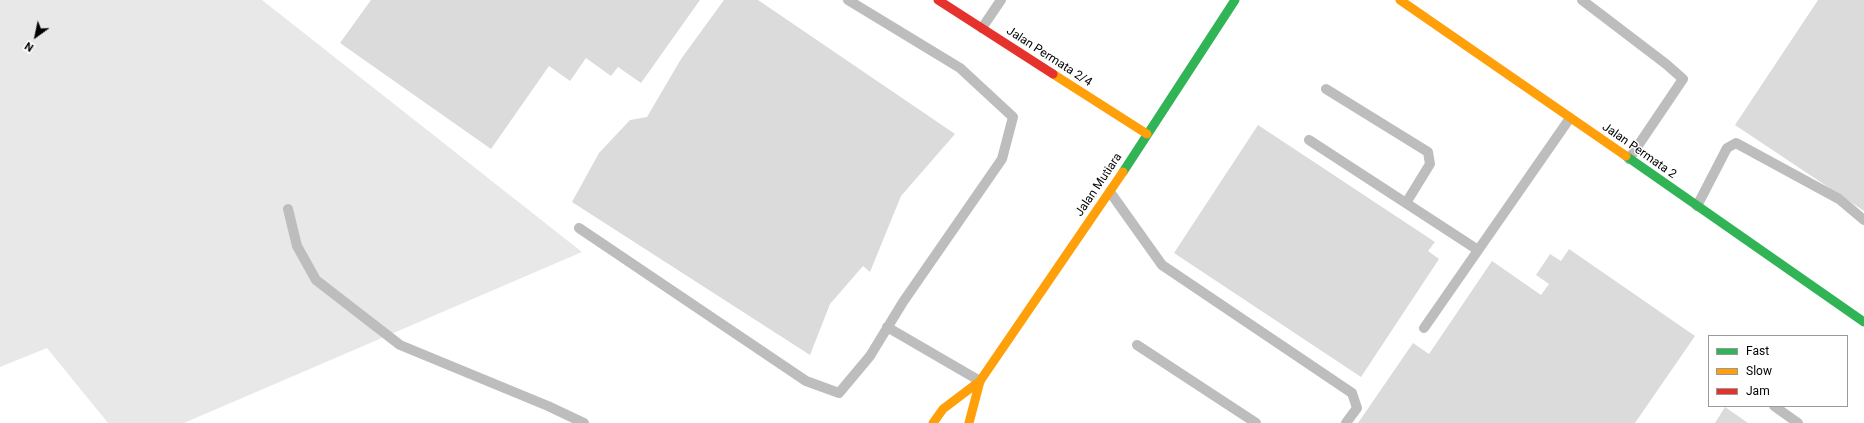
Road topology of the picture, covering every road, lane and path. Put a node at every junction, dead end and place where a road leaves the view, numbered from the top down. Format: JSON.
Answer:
{"nodes":[{"id":1,"x":848,"y":0,"type":"edge"},
{"id":2,"x":938,"y":0,"type":"edge"},
{"id":3,"x":1001,"y":0,"type":"edge"},
{"id":4,"x":1235,"y":0,"type":"edge"},
{"id":5,"x":1400,"y":0,"type":"edge"},
{"id":6,"x":1582,"y":0,"type":"edge"},
{"id":7,"x":982,"y":28,"type":"junction"},
{"id":8,"x":1326,"y":89,"type":"dead end"},
{"id":9,"x":1570,"y":118,"type":"junction"},
{"id":10,"x":1147,"y":134,"type":"junction"},
{"id":11,"x":1309,"y":140,"type":"dead end"},
{"id":12,"x":1629,"y":159,"type":"junction"},
{"id":13,"x":1110,"y":192,"type":"junction"},
{"id":14,"x":1406,"y":203,"type":"junction"},
{"id":15,"x":1697,"y":206,"type":"junction"},
{"id":16,"x":288,"y":209,"type":"dead end"},
{"id":17,"x":1864,"y":220,"type":"edge"},
{"id":18,"x":579,"y":228,"type":"dead end"},
{"id":19,"x":1478,"y":250,"type":"junction"},
{"id":20,"x":1864,"y":322,"type":"edge"},
{"id":21,"x":887,"y":327,"type":"junction"},
{"id":22,"x":1424,"y":328,"type":"dead end"},
{"id":23,"x":1137,"y":345,"type":"dead end"},
{"id":24,"x":980,"y":381,"type":"junction"},
{"id":25,"x":1775,"y":407,"type":"edge"},
{"id":26,"x":584,"y":423,"type":"edge"},
{"id":27,"x":933,"y":423,"type":"edge"},
{"id":28,"x":970,"y":423,"type":"edge"},
{"id":29,"x":1256,"y":423,"type":"edge"},
{"id":30,"x":1346,"y":423,"type":"edge"},
{"id":31,"x":1798,"y":423,"type":"edge"}],
"edges":[{"from":1,"to":21,"type":"lane"},
{"from":2,"to":7,"type":"street","name":"Jalan Permata 2/4"},
{"from":3,"to":7,"type":"lane"},
{"from":4,"to":10,"type":"street","name":"Jalan Mutiara"},
{"from":5,"to":9,"type":"street","name":"Jalan Permata 2"},
{"from":6,"to":12,"type":"lane"},
{"from":7,"to":10,"type":"street","name":"Jalan Permata 2/4"},
{"from":8,"to":14,"type":"lane"},
{"from":9,"to":12,"type":"street","name":"Jalan Permata 2"},
{"from":9,"to":19,"type":"lane"},
{"from":10,"to":13,"type":"street","name":"Jalan Mutiara"},
{"from":11,"to":14,"type":"lane"},
{"from":12,"to":15,"type":"street","name":"Jalan Permata 2"},
{"from":13,"to":24,"type":"street","name":"Jalan Mutiara"},
{"from":13,"to":30,"type":"lane"},
{"from":14,"to":19,"type":"lane"},
{"from":15,"to":17,"type":"lane"},
{"from":15,"to":20,"type":"street","name":"Jalan Permata 2"},
{"from":16,"to":26,"type":"lane"},
{"from":18,"to":21,"type":"lane"},
{"from":19,"to":22,"type":"lane"},
{"from":21,"to":24,"type":"lane"},
{"from":23,"to":29,"type":"lane"},
{"from":24,"to":27,"type":"street"},
{"from":24,"to":28,"type":"street"},
{"from":25,"to":31,"type":"lane"}]}
